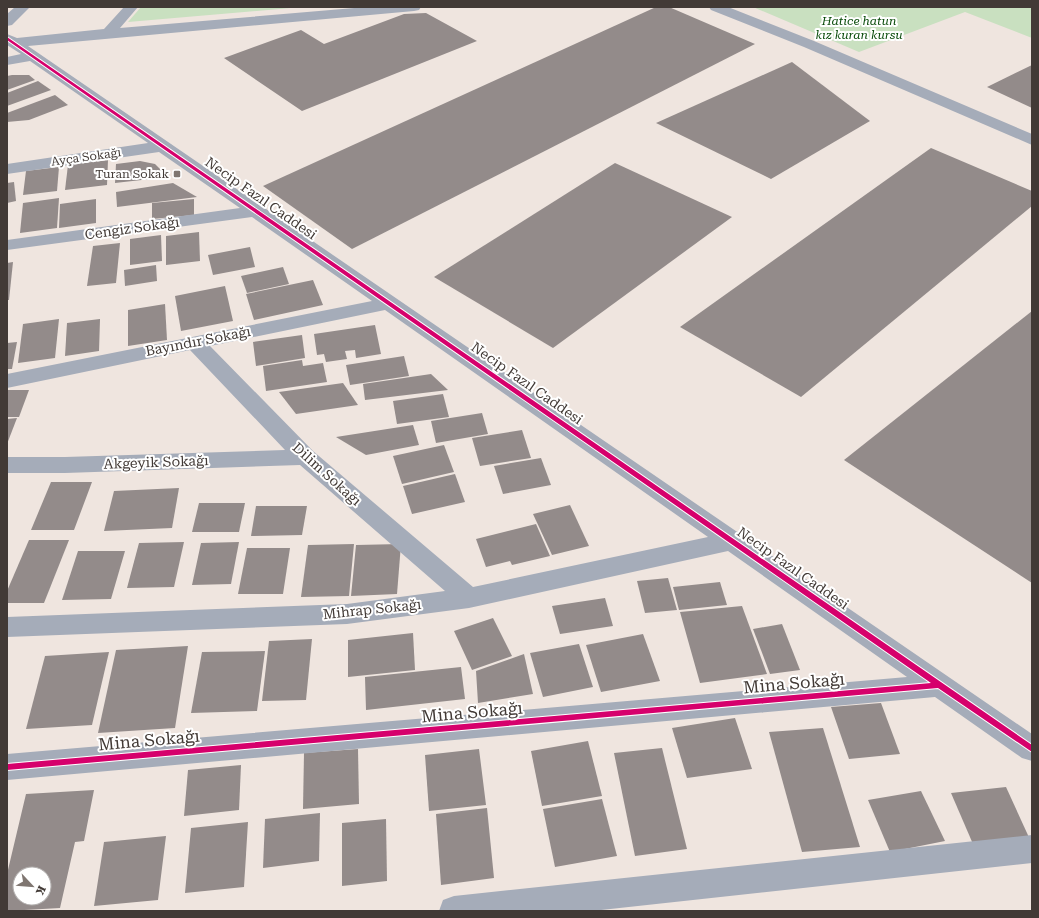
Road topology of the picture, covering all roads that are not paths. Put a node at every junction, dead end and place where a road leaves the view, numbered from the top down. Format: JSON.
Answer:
{"nodes":[{"id":1,"x":23,"y":7,"type":"edge"},
{"id":2,"x":131,"y":7,"type":"edge"},
{"id":3,"x":414,"y":7,"type":"edge"},
{"id":4,"x":716,"y":7,"type":"edge"},
{"id":5,"x":7,"y":22,"type":"edge"},
{"id":6,"x":108,"y":33,"type":"junction"},
{"id":7,"x":9,"y":47,"type":"edge"},
{"id":8,"x":1032,"y":140,"type":"edge"},
{"id":9,"x":164,"y":146,"type":"junction"},
{"id":10,"x":7,"y":169,"type":"edge"},
{"id":11,"x":257,"y":211,"type":"junction"},
{"id":12,"x":7,"y":245,"type":"edge"},
{"id":13,"x":390,"y":303,"type":"junction"},
{"id":14,"x":194,"y":342,"type":"junction"},
{"id":15,"x":7,"y":381,"type":"edge"},
{"id":16,"x":305,"y":456,"type":"junction"},
{"id":17,"x":7,"y":465,"type":"edge"},
{"id":18,"x":732,"y":541,"type":"junction"},
{"id":19,"x":469,"y":598,"type":"junction"},
{"id":20,"x":7,"y":627,"type":"edge"},
{"id":21,"x":939,"y":685,"type":"junction"},
{"id":22,"x":1032,"y":749,"type":"edge"},
{"id":23,"x":7,"y":767,"type":"edge"},
{"id":24,"x":1032,"y":849,"type":"edge"},
{"id":25,"x":454,"y":911,"type":"edge"}],
"edges":[{"from":1,"to":5,"type":"street"},
{"from":2,"to":6,"type":"street"},
{"from":3,"to":6,"type":"street"},
{"from":4,"to":8,"type":"street"},
{"from":6,"to":7,"type":"street"},
{"from":7,"to":9,"type":"street","name":"Necip Fazıl Caddesi"},
{"from":9,"to":10,"type":"street","name":"Ayça Sokağı"},
{"from":9,"to":11,"type":"street","name":"Necip Fazıl Caddesi"},
{"from":11,"to":12,"type":"street","name":"Cengiz Sokağı"},
{"from":11,"to":13,"type":"street","name":"Necip Fazıl Caddesi"},
{"from":13,"to":14,"type":"street","name":"Bayındır Sokağı"},
{"from":13,"to":18,"type":"street","name":"Necip Fazıl Caddesi"},
{"from":14,"to":15,"type":"street","name":"Bayındır Sokağı"},
{"from":14,"to":16,"type":"street","name":"Dilim Sokağı"},
{"from":16,"to":17,"type":"street","name":"Akgeyik Sokağı"},
{"from":16,"to":19,"type":"street","name":"Dilim Sokağı"},
{"from":18,"to":19,"type":"street","name":"Mihrap Sokağı"},
{"from":18,"to":21,"type":"street","name":"Necip Fazıl Caddesi"},
{"from":19,"to":20,"type":"street","name":"Mihrap Sokağı"},
{"from":21,"to":22,"type":"street","name":"Necip Fazıl Caddesi"},
{"from":21,"to":23,"type":"street","name":"Mina Sokağı"},
{"from":24,"to":25,"type":"street"}]}
